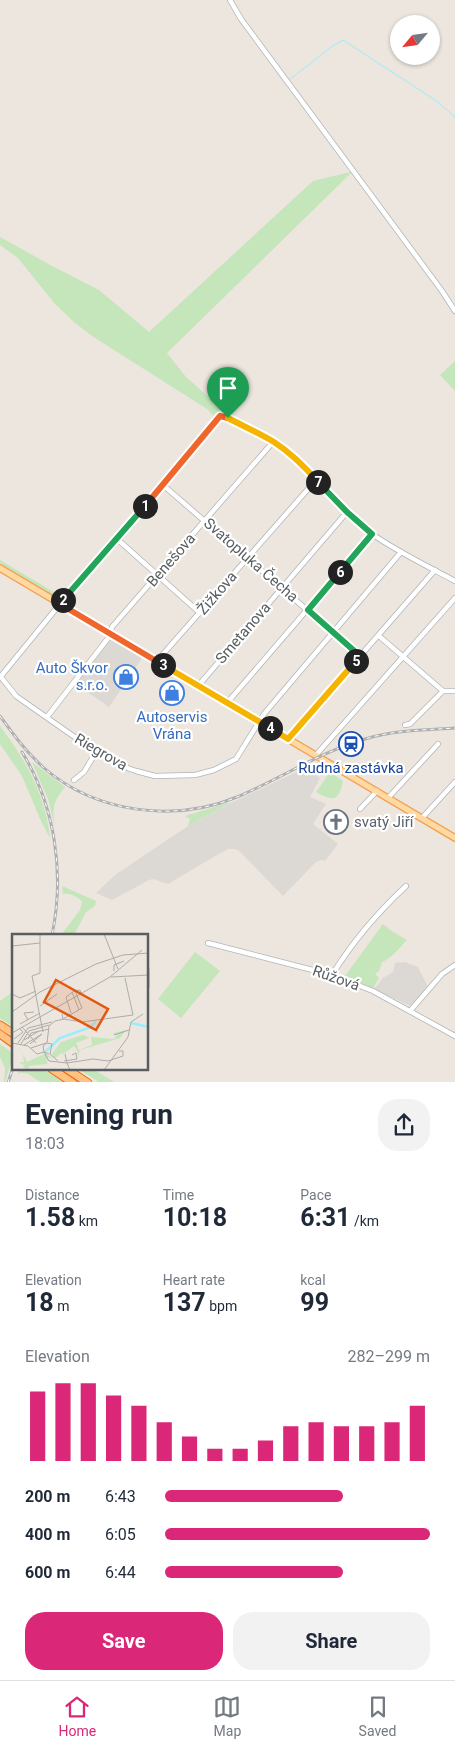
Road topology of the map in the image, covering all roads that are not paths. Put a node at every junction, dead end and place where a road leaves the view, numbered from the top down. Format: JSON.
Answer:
{"nodes":[{"id":1,"x":230,"y":0,"type":"edge"},
{"id":2,"x":455,"y":311,"type":"edge"},
{"id":3,"x":273,"y":442,"type":"junction"},
{"id":4,"x":316,"y":480,"type":"junction"},
{"id":5,"x":163,"y":485,"type":"junction"},
{"id":6,"x":347,"y":512,"type":"junction"},
{"id":7,"x":205,"y":521,"type":"junction"},
{"id":8,"x":372,"y":534,"type":"junction"},
{"id":9,"x":116,"y":538,"type":"junction"},
{"id":10,"x":402,"y":552,"type":"junction"},
{"id":11,"x":247,"y":558,"type":"junction"},
{"id":12,"x":0,"y":568,"type":"edge"},
{"id":13,"x":435,"y":570,"type":"junction"},
{"id":14,"x":158,"y":576,"type":"junction"},
{"id":15,"x":455,"y":581,"type":"edge"},
{"id":16,"x":282,"y":588,"type":"junction"},
{"id":17,"x":455,"y":598,"type":"edge"},
{"id":18,"x":60,"y":604,"type":"junction"},
{"id":19,"x":308,"y":610,"type":"junction"},
{"id":20,"x":200,"y":613,"type":"junction"},
{"id":21,"x":333,"y":632,"type":"junction"},
{"id":22,"x":110,"y":633,"type":"junction"},
{"id":23,"x":379,"y":636,"type":"junction"},
{"id":24,"x":360,"y":656,"type":"junction"},
{"id":25,"x":404,"y":657,"type":"junction"},
{"id":26,"x":157,"y":662,"type":"junction"},
{"id":27,"x":0,"y":676,"type":"edge"},
{"id":28,"x":198,"y":686,"type":"junction"},
{"id":29,"x":455,"y":691,"type":"edge"},
{"id":30,"x":443,"y":692,"type":"junction"},
{"id":31,"x":227,"y":703,"type":"junction"},
{"id":32,"x":47,"y":718,"type":"junction"},
{"id":33,"x":259,"y":722,"type":"junction"},
{"id":34,"x":405,"y":725,"type":"dead end"},
{"id":35,"x":288,"y":739,"type":"junction"},
{"id":36,"x":438,"y":744,"type":"dead end"},
{"id":37,"x":96,"y":752,"type":"junction"},
{"id":38,"x":316,"y":755,"type":"junction"},
{"id":39,"x":74,"y":780,"type":"dead end"},
{"id":40,"x":455,"y":782,"type":"edge"},
{"id":41,"x":376,"y":791,"type":"junction"},
{"id":42,"x":388,"y":798,"type":"junction"},
{"id":43,"x":360,"y":809,"type":"dead end"},
{"id":44,"x":422,"y":818,"type":"junction"},
{"id":45,"x":455,"y":838,"type":"edge"},
{"id":46,"x":406,"y":886,"type":"dead end"},
{"id":47,"x":208,"y":943,"type":"dead end"},
{"id":48,"x":455,"y":965,"type":"edge"},
{"id":49,"x":332,"y":975,"type":"junction"},
{"id":50,"x":410,"y":1011,"type":"junction"},
{"id":51,"x":0,"y":1025,"type":"edge"},
{"id":52,"x":12,"y":1033,"type":"edge"},
{"id":53,"x":0,"y":1034,"type":"edge"},
{"id":54,"x":455,"y":1036,"type":"edge"},
{"id":55,"x":12,"y":1043,"type":"edge"},
{"id":56,"x":54,"y":1070,"type":"edge"},
{"id":57,"x":68,"y":1070,"type":"edge"},
{"id":58,"x":74,"y":1082,"type":"edge"},
{"id":59,"x":88,"y":1082,"type":"edge"}],
"edges":[{"from":1,"to":2,"type":"street"},
{"from":3,"to":4,"type":"street"},
{"from":3,"to":5,"type":"street"},
{"from":3,"to":7,"type":"street","name":"Benešova"},
{"from":4,"to":6,"type":"street"},
{"from":4,"to":11,"type":"street","name":"Žižkova"},
{"from":5,"to":7,"type":"street","name":"Svatopluka Čecha"},
{"from":5,"to":9,"type":"street"},
{"from":6,"to":8,"type":"street"},
{"from":6,"to":16,"type":"street","name":"Smetanova"},
{"from":7,"to":11,"type":"street","name":"Svatopluka Čecha"},
{"from":7,"to":14,"type":"street","name":"Benešova"},
{"from":8,"to":10,"type":"street"},
{"from":8,"to":19,"type":"street"},
{"from":9,"to":14,"type":"street"},
{"from":9,"to":18,"type":"street"},
{"from":10,"to":13,"type":"street"},
{"from":10,"to":21,"type":"street","name":"Riegrova"},
{"from":11,"to":16,"type":"street","name":"Svatopluka Čecha"},
{"from":11,"to":20,"type":"street","name":"Žižkova"},
{"from":12,"to":18,"type":"main road"},
{"from":13,"to":15,"type":"street"},
{"from":13,"to":23,"type":"street"},
{"from":14,"to":20,"type":"street"},
{"from":14,"to":22,"type":"street","name":"Benešova"},
{"from":16,"to":19,"type":"street","name":"Svatopluka Čecha"},
{"from":16,"to":28,"type":"street","name":"Smetanova"},
{"from":17,"to":25,"type":"street"},
{"from":18,"to":22,"type":"main road"},
{"from":18,"to":27,"type":"street"},
{"from":19,"to":21,"type":"street","name":"Svatopluka Čecha"},
{"from":19,"to":31,"type":"street"},
{"from":20,"to":26,"type":"street","name":"Žižkova"},
{"from":21,"to":24,"type":"street","name":"Svatopluka Čecha"},
{"from":21,"to":33,"type":"street","name":"Riegrova"},
{"from":22,"to":26,"type":"main road"},
{"from":22,"to":32,"type":"street","name":"Benešova"},
{"from":23,"to":24,"type":"street"},
{"from":23,"to":25,"type":"street"},
{"from":24,"to":35,"type":"street"},
{"from":25,"to":30,"type":"street"},
{"from":25,"to":38,"type":"street"},
{"from":26,"to":28,"type":"main road"},
{"from":27,"to":32,"type":"street","name":"Riegrova"},
{"from":28,"to":31,"type":"main road"},
{"from":29,"to":30,"type":"street"},
{"from":30,"to":34,"type":"street"},
{"from":31,"to":33,"type":"main road"},
{"from":32,"to":37,"type":"street","name":"Riegrova"},
{"from":33,"to":35,"type":"main road"},
{"from":33,"to":37,"type":"street","name":"Riegrova"},
{"from":35,"to":38,"type":"main road"},
{"from":36,"to":42,"type":"street"},
{"from":37,"to":39,"type":"street"},
{"from":38,"to":41,"type":"main road"},
{"from":40,"to":44,"type":"street"},
{"from":41,"to":42,"type":"main road"},
{"from":41,"to":43,"type":"street"},
{"from":42,"to":44,"type":"main road"},
{"from":44,"to":45,"type":"main road"},
{"from":46,"to":49,"type":"street"},
{"from":47,"to":49,"type":"street","name":"Růžová"},
{"from":48,"to":50,"type":"street"},
{"from":49,"to":50,"type":"street","name":"Růžová"},
{"from":50,"to":54,"type":"street","name":"Růžová"},
{"from":51,"to":52,"type":"highway"},
{"from":53,"to":55,"type":"highway"},
{"from":56,"to":58,"type":"highway"},
{"from":57,"to":59,"type":"highway"}]}
